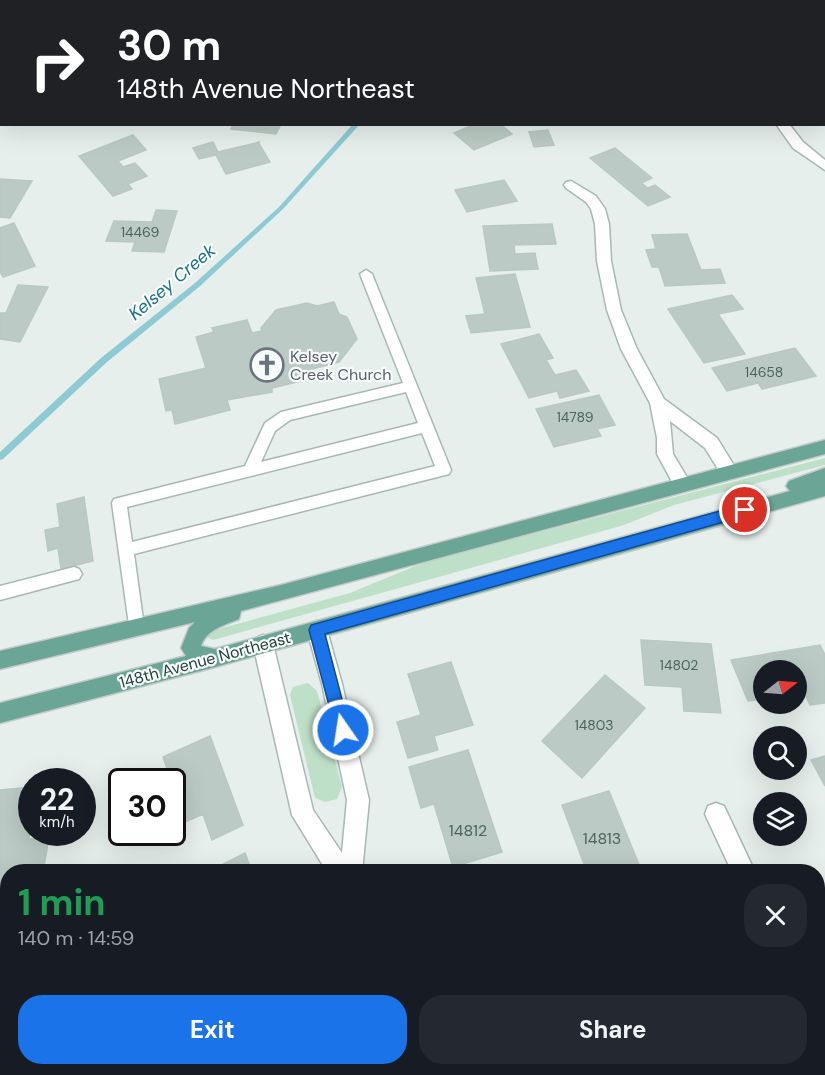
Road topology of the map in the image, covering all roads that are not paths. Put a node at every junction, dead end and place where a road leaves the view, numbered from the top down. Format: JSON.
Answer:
{"nodes":[{"id":1,"x":784,"y":126,"type":"edge"},
{"id":2,"x":825,"y":166,"type":"edge"},
{"id":3,"x":571,"y":185,"type":"dead end"},
{"id":4,"x":366,"y":274,"type":"dead end"},
{"id":5,"x":411,"y":386,"type":"junction"},
{"id":6,"x":658,"y":403,"type":"junction"},
{"id":7,"x":427,"y":426,"type":"junction"},
{"id":8,"x":825,"y":447,"type":"edge"},
{"id":9,"x":250,"y":470,"type":"junction"},
{"id":10,"x":729,"y":472,"type":"junction"},
{"id":11,"x":825,"y":475,"type":"edge"},
{"id":12,"x":682,"y":484,"type":"junction"},
{"id":13,"x":825,"y":489,"type":"edge"},
{"id":14,"x":745,"y":510,"type":"junction"},
{"id":15,"x":125,"y":550,"type":"junction"},
{"id":16,"x":74,"y":574,"type":"dead end"},
{"id":17,"x":0,"y":593,"type":"edge"},
{"id":18,"x":281,"y":593,"type":"junction"},
{"id":19,"x":136,"y":627,"type":"junction"},
{"id":20,"x":317,"y":630,"type":"junction"},
{"id":21,"x":263,"y":644,"type":"junction"},
{"id":22,"x":215,"y":658,"type":"junction"},
{"id":23,"x":0,"y":660,"type":"edge"},
{"id":24,"x":0,"y":713,"type":"edge"},
{"id":25,"x":716,"y":814,"type":"dead end"},
{"id":26,"x":336,"y":864,"type":"edge"},
{"id":27,"x":352,"y":864,"type":"edge"},
{"id":28,"x":740,"y":864,"type":"edge"}],
"edges":[{"from":1,"to":2,"type":"street"},
{"from":3,"to":6,"type":"street"},
{"from":4,"to":5,"type":"lane"},
{"from":5,"to":7,"type":"lane"},
{"from":5,"to":9,"type":"lane"},
{"from":6,"to":10,"type":"street"},
{"from":6,"to":12,"type":"street"},
{"from":7,"to":9,"type":"lane"},
{"from":7,"to":15,"type":"lane"},
{"from":8,"to":10,"type":"main road"},
{"from":9,"to":15,"type":"lane"},
{"from":10,"to":12,"type":"main road"},
{"from":11,"to":14,"type":"main road"},
{"from":12,"to":18,"type":"main road"},
{"from":13,"to":14,"type":"main road","name":"148th Avenue Northeast"},
{"from":14,"to":20,"type":"main road","name":"148th Avenue Northeast"},
{"from":15,"to":19,"type":"lane"},
{"from":16,"to":17,"type":"lane"},
{"from":18,"to":19,"type":"main road"},
{"from":18,"to":22,"type":"main road"},
{"from":19,"to":23,"type":"main road"},
{"from":20,"to":21,"type":"main road","name":"148th Avenue Northeast"},
{"from":20,"to":27,"type":"street"},
{"from":21,"to":22,"type":"main road","name":"148th Avenue Northeast"},
{"from":21,"to":26,"type":"street"},
{"from":22,"to":24,"type":"main road","name":"148th Avenue Northeast"},
{"from":25,"to":28,"type":"street"}]}
